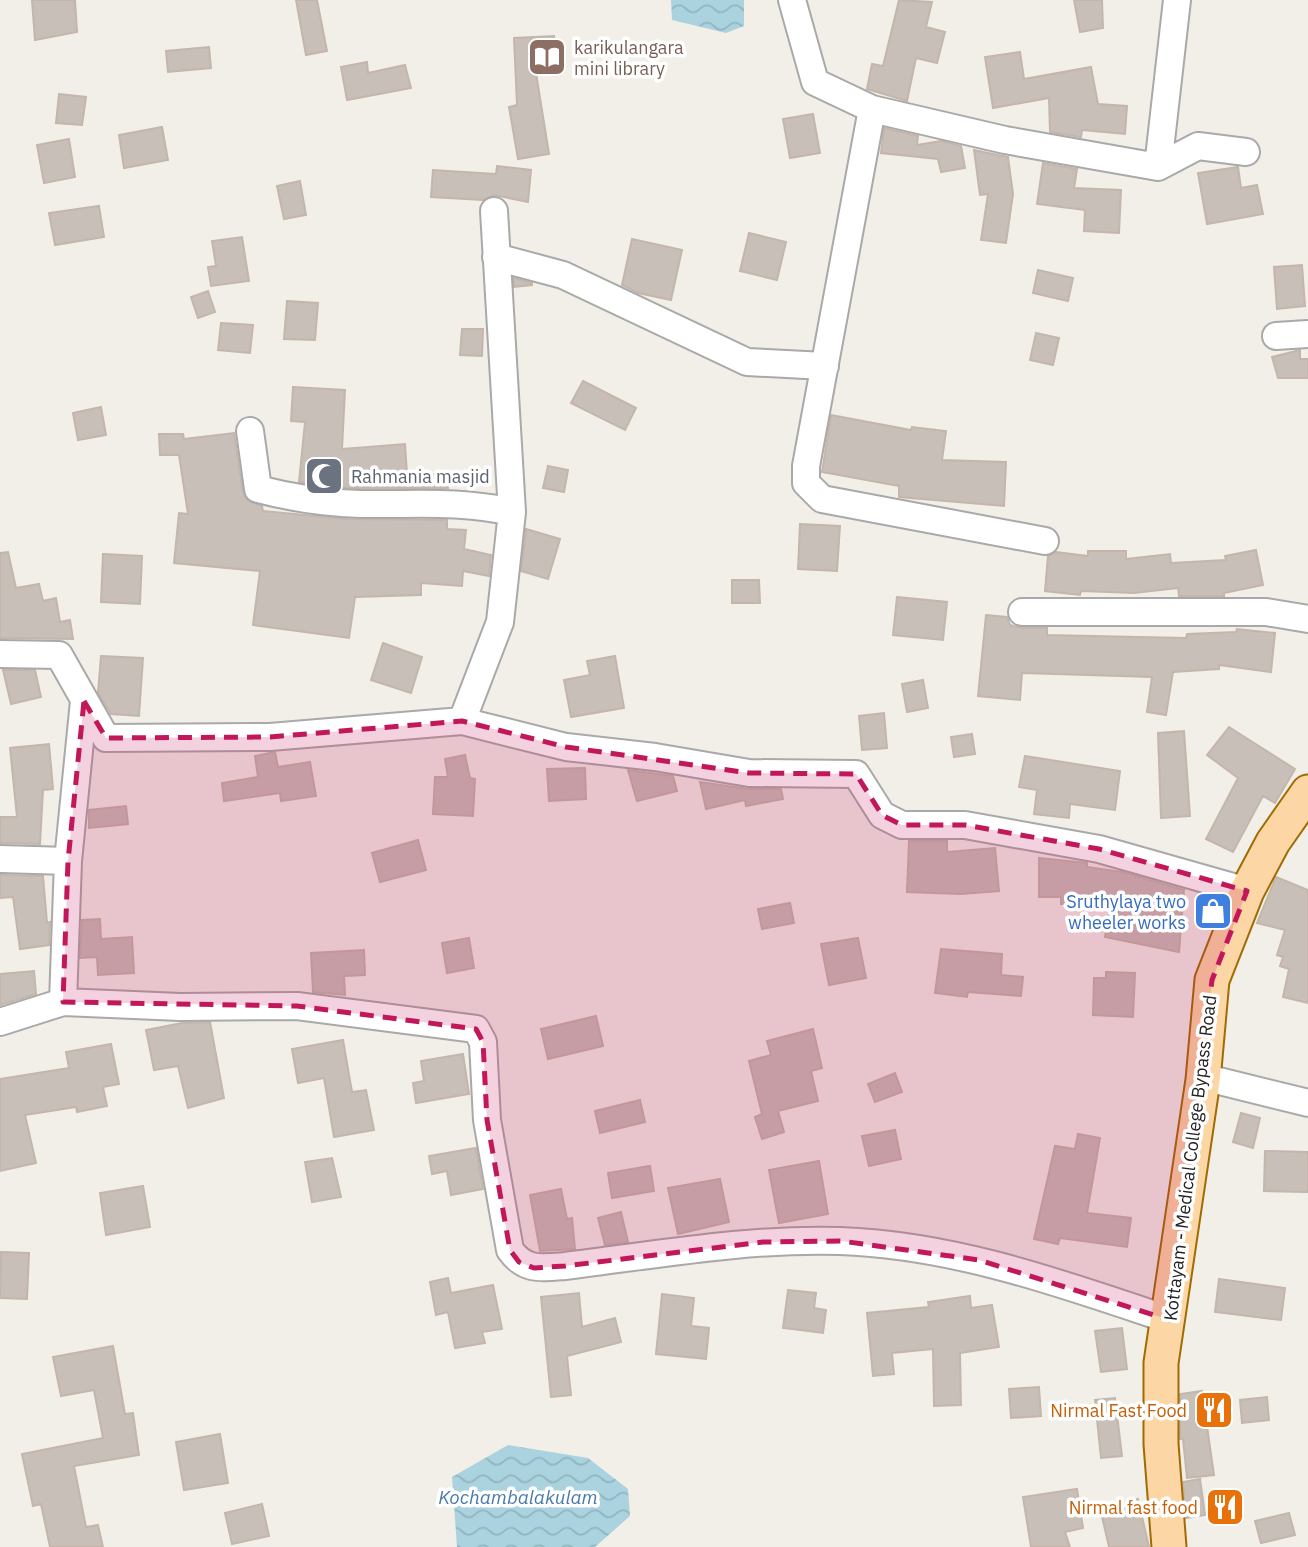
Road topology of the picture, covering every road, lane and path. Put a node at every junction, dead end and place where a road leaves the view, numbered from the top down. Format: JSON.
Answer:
{"nodes":[{"id":1,"x":792,"y":0,"type":"edge"},
{"id":2,"x":1177,"y":0,"type":"edge"},
{"id":3,"x":872,"y":109,"type":"junction"},
{"id":4,"x":1246,"y":152,"type":"dead end"},
{"id":5,"x":1158,"y":167,"type":"junction"},
{"id":6,"x":494,"y":211,"type":"dead end"},
{"id":7,"x":496,"y":257,"type":"junction"},
{"id":8,"x":1308,"y":334,"type":"edge"},
{"id":9,"x":1276,"y":336,"type":"dead end"},
{"id":10,"x":825,"y":366,"type":"junction"},
{"id":11,"x":250,"y":431,"type":"dead end"},
{"id":12,"x":512,"y":512,"type":"junction"},
{"id":13,"x":1045,"y":541,"type":"dead end"},
{"id":14,"x":1022,"y":612,"type":"dead end"},
{"id":15,"x":1308,"y":619,"type":"edge"},
{"id":16,"x":0,"y":654,"type":"edge"},
{"id":17,"x":84,"y":701,"type":"junction"},
{"id":18,"x":462,"y":721,"type":"junction"},
{"id":19,"x":1308,"y":792,"type":"edge"},
{"id":20,"x":0,"y":859,"type":"edge"},
{"id":21,"x":68,"y":861,"type":"junction"},
{"id":22,"x":1247,"y":891,"type":"junction"},
{"id":23,"x":63,"y":1002,"type":"junction"},
{"id":24,"x":0,"y":1022,"type":"edge"},
{"id":25,"x":1203,"y":1077,"type":"junction"},
{"id":26,"x":1308,"y":1103,"type":"edge"},
{"id":27,"x":1170,"y":1320,"type":"junction"},
{"id":28,"x":1170,"y":1547,"type":"edge"}],
"edges":[{"from":1,"to":3,"type":"street"},
{"from":2,"to":5,"type":"street"},
{"from":3,"to":5,"type":"street"},
{"from":3,"to":10,"type":"street"},
{"from":4,"to":5,"type":"street"},
{"from":6,"to":7,"type":"street"},
{"from":7,"to":10,"type":"street"},
{"from":7,"to":12,"type":"street"},
{"from":8,"to":9,"type":"street"},
{"from":10,"to":13,"type":"street"},
{"from":11,"to":12,"type":"street"},
{"from":12,"to":18,"type":"street"},
{"from":14,"to":15,"type":"street"},
{"from":16,"to":17,"type":"street"},
{"from":17,"to":18,"type":"street"},
{"from":17,"to":21,"type":"street"},
{"from":18,"to":22,"type":"street"},
{"from":19,"to":22,"type":"main road","name":"Kottayam - Medical College Bypass Road"},
{"from":20,"to":21,"type":"street"},
{"from":21,"to":23,"type":"street"},
{"from":22,"to":25,"type":"main road","name":"Kottayam - Medical College Bypass Road"},
{"from":23,"to":24,"type":"street"},
{"from":23,"to":27,"type":"street"},
{"from":25,"to":26,"type":"street"},
{"from":25,"to":27,"type":"main road","name":"Kottayam - Medical College Bypass Road"},
{"from":27,"to":28,"type":"main road","name":"Kottayam - Medical College Bypass Road"}]}
